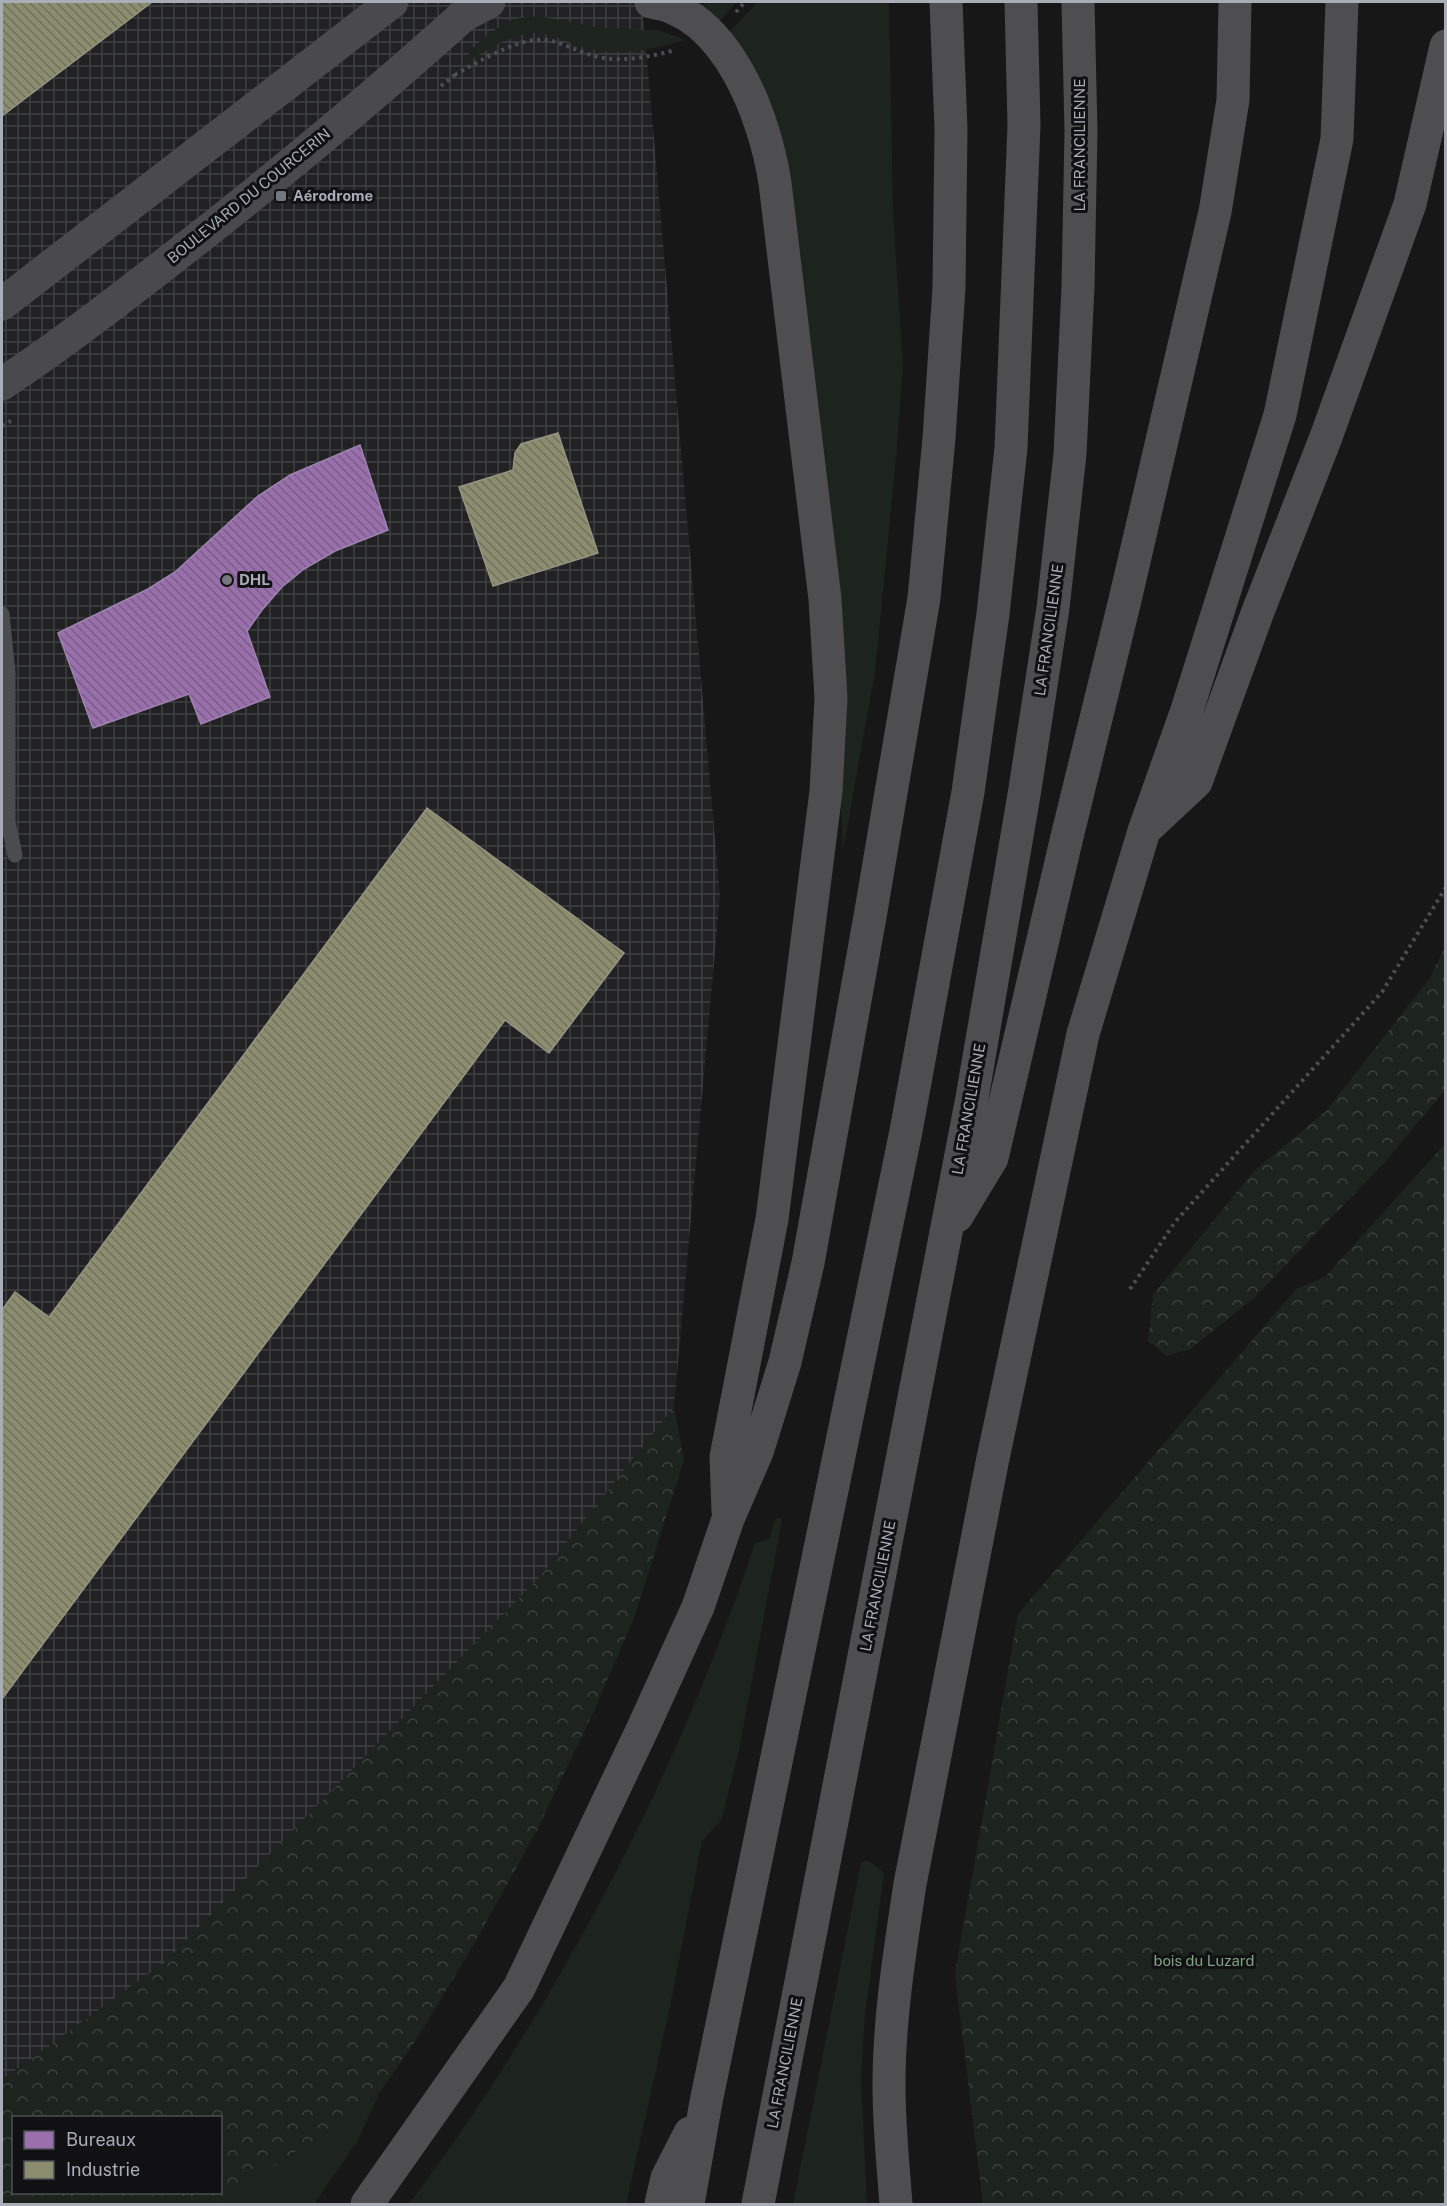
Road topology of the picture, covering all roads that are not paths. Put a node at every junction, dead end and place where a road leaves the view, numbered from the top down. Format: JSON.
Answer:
{"nodes":[{"id":1,"x":392,"y":2,"type":"edge"},
{"id":2,"x":489,"y":2,"type":"edge"},
{"id":3,"x":651,"y":2,"type":"edge"},
{"id":4,"x":946,"y":2,"type":"edge"},
{"id":5,"x":1021,"y":2,"type":"edge"},
{"id":6,"x":1078,"y":2,"type":"edge"},
{"id":7,"x":1234,"y":2,"type":"edge"},
{"id":8,"x":1342,"y":2,"type":"edge"},
{"id":9,"x":1446,"y":46,"type":"edge"},
{"id":10,"x":2,"y":304,"type":"edge"},
{"id":11,"x":2,"y":384,"type":"edge"},
{"id":12,"x":2,"y":614,"type":"edge"},
{"id":13,"x":1144,"y":831,"type":"junction"},
{"id":14,"x":15,"y":855,"type":"dead end"},
{"id":15,"x":946,"y":1235,"type":"junction"},
{"id":16,"x":728,"y":1519,"type":"junction"},
{"id":17,"x":706,"y":2102,"type":"junction"},
{"id":18,"x":367,"y":2205,"type":"edge"},
{"id":19,"x":661,"y":2205,"type":"edge"},
{"id":20,"x":688,"y":2205,"type":"edge"},
{"id":21,"x":758,"y":2205,"type":"edge"},
{"id":22,"x":896,"y":2205,"type":"edge"}],
"edges":[{"from":1,"to":10,"type":"main road"},
{"from":2,"to":11,"type":"main road","name":"BOULEVARD DU COURCERIN"},
{"from":3,"to":16,"type":"highway"},
{"from":4,"to":16,"type":"highway"},
{"from":5,"to":17,"type":"highway"},
{"from":6,"to":15,"type":"highway","name":"LA FRANCILIENNE"},
{"from":7,"to":15,"type":"highway"},
{"from":8,"to":13,"type":"highway"},
{"from":9,"to":13,"type":"highway"},
{"from":12,"to":14,"type":"lane"},
{"from":13,"to":22,"type":"highway"},
{"from":15,"to":21,"type":"highway","name":"LA FRANCILIENNE"},
{"from":16,"to":18,"type":"highway"},
{"from":17,"to":19,"type":"highway"},
{"from":17,"to":20,"type":"highway"}]}
